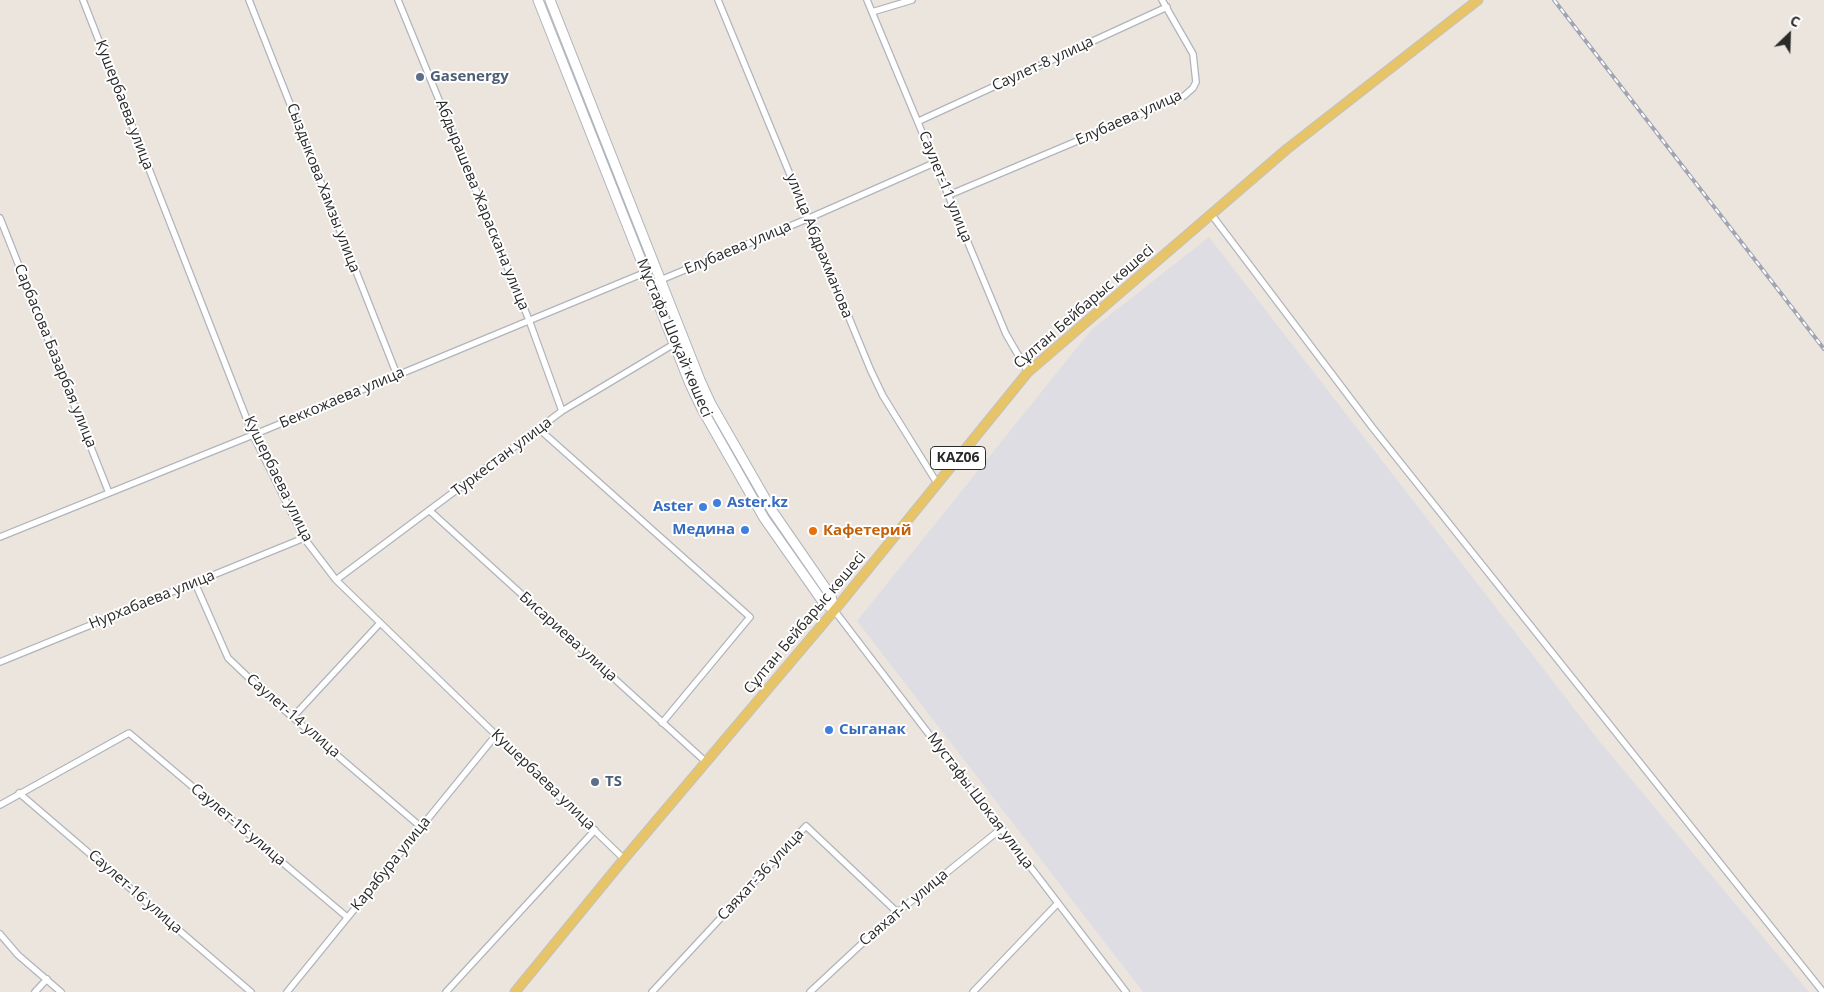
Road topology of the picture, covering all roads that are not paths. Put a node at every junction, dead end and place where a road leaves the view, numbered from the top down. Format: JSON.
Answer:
{"nodes":[{"id":1,"x":83,"y":0,"type":"edge"},
{"id":2,"x":249,"y":0,"type":"edge"},
{"id":3,"x":398,"y":0,"type":"edge"},
{"id":4,"x":538,"y":0,"type":"edge"},
{"id":5,"x":550,"y":0,"type":"edge"},
{"id":6,"x":718,"y":0,"type":"edge"},
{"id":7,"x":867,"y":0,"type":"edge"},
{"id":8,"x":912,"y":0,"type":"edge"},
{"id":9,"x":1162,"y":0,"type":"edge"},
{"id":10,"x":1478,"y":0,"type":"edge"},
{"id":11,"x":1167,"y":7,"type":"junction"},
{"id":12,"x":872,"y":12,"type":"junction"},
{"id":13,"x":918,"y":121,"type":"junction"},
{"id":14,"x":934,"y":163,"type":"junction"},
{"id":15,"x":948,"y":195,"type":"junction"},
{"id":16,"x":1211,"y":214,"type":"junction"},
{"id":17,"x":0,"y":218,"type":"edge"},
{"id":18,"x":807,"y":219,"type":"junction"},
{"id":19,"x":656,"y":268,"type":"junction"},
{"id":20,"x":646,"y":272,"type":"junction"},
{"id":21,"x":660,"y":280,"type":"junction"},
{"id":22,"x":651,"y":284,"type":"junction"},
{"id":23,"x":529,"y":320,"type":"junction"},
{"id":24,"x":674,"y":344,"type":"junction"},
{"id":25,"x":1028,"y":372,"type":"junction"},
{"id":26,"x":397,"y":375,"type":"junction"},
{"id":27,"x":562,"y":411,"type":"junction"},
{"id":28,"x":539,"y":429,"type":"junction"},
{"id":29,"x":253,"y":435,"type":"junction"},
{"id":30,"x":937,"y":483,"type":"junction"},
{"id":31,"x":109,"y":493,"type":"junction"},
{"id":32,"x":430,"y":511,"type":"junction"},
{"id":33,"x":0,"y":537,"type":"edge"},
{"id":34,"x":304,"y":538,"type":"junction"},
{"id":35,"x":336,"y":580,"type":"junction"},
{"id":36,"x":195,"y":582,"type":"junction"},
{"id":37,"x":834,"y":610,"type":"junction"},
{"id":38,"x":380,"y":623,"type":"junction"},
{"id":39,"x":0,"y":662,"type":"edge"},
{"id":40,"x":293,"y":717,"type":"junction"},
{"id":41,"x":662,"y":723,"type":"junction"},
{"id":42,"x":496,"y":735,"type":"junction"},
{"id":43,"x":706,"y":762,"type":"junction"},
{"id":44,"x":19,"y":793,"type":"junction"},
{"id":45,"x":0,"y":805,"type":"edge"},
{"id":46,"x":421,"y":827,"type":"junction"},
{"id":47,"x":1002,"y":828,"type":"junction"},
{"id":48,"x":595,"y":830,"type":"junction"},
{"id":49,"x":624,"y":859,"type":"junction"},
{"id":50,"x":1058,"y":903,"type":"junction"},
{"id":51,"x":897,"y":912,"type":"junction"},
{"id":52,"x":347,"y":917,"type":"junction"},
{"id":53,"x":0,"y":934,"type":"edge"},
{"id":54,"x":47,"y":979,"type":"junction"},
{"id":55,"x":35,"y":992,"type":"edge"},
{"id":56,"x":61,"y":992,"type":"edge"},
{"id":57,"x":251,"y":992,"type":"edge"},
{"id":58,"x":286,"y":992,"type":"edge"},
{"id":59,"x":447,"y":992,"type":"edge"},
{"id":60,"x":514,"y":992,"type":"edge"},
{"id":61,"x":652,"y":992,"type":"edge"},
{"id":62,"x":810,"y":992,"type":"edge"},
{"id":63,"x":973,"y":992,"type":"edge"},
{"id":64,"x":1126,"y":992,"type":"edge"},
{"id":65,"x":1823,"y":992,"type":"edge"}],
"edges":[{"from":1,"to":29,"type":"street","name":"Кушербаева улица"},
{"from":2,"to":26,"type":"street","name":"Сыздыкова Хамзы улица"},
{"from":3,"to":23,"type":"street","name":"Абдырашева Жараскана улица"},
{"from":4,"to":20,"type":"street","name":"Мұстафа Шоқай көшесі"},
{"from":5,"to":19,"type":"street","name":"Мұстафа Шоқай көшесі"},
{"from":6,"to":18,"type":"street","name":"улица Абдрахманова"},
{"from":7,"to":12,"type":"street","name":"Саулет-11 улица"},
{"from":8,"to":12,"type":"street"},
{"from":9,"to":11,"type":"street"},
{"from":10,"to":16,"type":"main road","name":"Сұлтан Бейбарыс көшесі","number":"KAZ06"},
{"from":11,"to":13,"type":"street","name":"Саулет-8 улица"},
{"from":11,"to":15,"type":"street","name":"Елубаева улица"},
{"from":12,"to":13,"type":"street","name":"Саулет-11 улица"},
{"from":13,"to":14,"type":"street","name":"Саулет-11 улица"},
{"from":14,"to":15,"type":"street","name":"Саулет-11 улица"},
{"from":14,"to":18,"type":"street","name":"Елубаева улица"},
{"from":15,"to":25,"type":"street","name":"Саулет-11 улица"},
{"from":16,"to":25,"type":"main road","name":"Сұлтан Бейбарыс көшесі","number":"KAZ06"},
{"from":16,"to":65,"type":"street"},
{"from":17,"to":31,"type":"street","name":"Сарбасова Базарбая улица"},
{"from":18,"to":21,"type":"street","name":"Елубаева улица"},
{"from":18,"to":30,"type":"street","name":"улица Абдрахманова"},
{"from":19,"to":20,"type":"street","name":"Беккожаева улица"},
{"from":19,"to":21,"type":"street","name":"Мұстафа Шоқай көшесі"},
{"from":20,"to":22,"type":"street","name":"Мұстафа Шоқай көшесі"},
{"from":20,"to":23,"type":"street","name":"Беккожаева улица"},
{"from":21,"to":22,"type":"street","name":"Елубаева улица"},
{"from":21,"to":37,"type":"street","name":"Мұстафа Шоқай көшесі"},
{"from":22,"to":24,"type":"street","name":"Мұстафа Шоқай көшесі"},
{"from":23,"to":26,"type":"street","name":"Беккожаева улица"},
{"from":23,"to":27,"type":"street","name":"Абдырашева Жараскана улица"},
{"from":24,"to":27,"type":"street","name":"Туркестан улица"},
{"from":24,"to":37,"type":"street","name":"Мұстафа Шоқай көшесі"},
{"from":25,"to":30,"type":"main road","name":"Сұлтан Бейбарыс көшесі","number":"KAZ06"},
{"from":26,"to":29,"type":"street","name":"Беккожаева улица"},
{"from":27,"to":28,"type":"street","name":"Туркестан улица"},
{"from":28,"to":32,"type":"street","name":"Туркестан улица"},
{"from":28,"to":41,"type":"street"},
{"from":29,"to":31,"type":"street","name":"Беккожаева улица"},
{"from":29,"to":34,"type":"street","name":"Кушербаева улица"},
{"from":30,"to":37,"type":"main road","name":"Сұлтан Бейбарыс көшесі","number":"KAZ06"},
{"from":31,"to":33,"type":"street","name":"Беккожаева улица"},
{"from":32,"to":35,"type":"street","name":"Туркестан улица"},
{"from":32,"to":41,"type":"street","name":"Бисариева улица"},
{"from":34,"to":35,"type":"street","name":"Кушербаева улица"},
{"from":34,"to":36,"type":"street","name":"Нурхабаева улица"},
{"from":35,"to":38,"type":"street","name":"Кушербаева улица"},
{"from":36,"to":39,"type":"street","name":"Нурхабаева улица"},
{"from":36,"to":40,"type":"street","name":"Саулет-14 улица"},
{"from":37,"to":43,"type":"main road","name":"Сұлтан Бейбарыс көшесі","number":"KAZ06"},
{"from":37,"to":47,"type":"street","name":"Мустафы Шокая улица"},
{"from":38,"to":40,"type":"street"},
{"from":38,"to":42,"type":"street","name":"Кушербаева улица"},
{"from":40,"to":46,"type":"street","name":"Саулет-14 улица"},
{"from":41,"to":43,"type":"street","name":"Бисариева улица"},
{"from":42,"to":46,"type":"street","name":"Карабура улица"},
{"from":42,"to":48,"type":"street","name":"Кушербаева улица"},
{"from":43,"to":49,"type":"main road","name":"Сұлтан Бейбарыс көшесі","number":"KAZ06"},
{"from":44,"to":45,"type":"street"},
{"from":44,"to":52,"type":"street","name":"Саулет-15 улица"},
{"from":44,"to":57,"type":"street","name":"Саулет-16 улица"},
{"from":46,"to":52,"type":"street","name":"Карабура улица"},
{"from":47,"to":50,"type":"street","name":"Мустафы Шокая улица"},
{"from":47,"to":51,"type":"street","name":"Саяхат-1 улица"},
{"from":48,"to":49,"type":"street","name":"Кушербаева улица"},
{"from":48,"to":59,"type":"street"},
{"from":49,"to":60,"type":"main road","name":"Сұлтан Бейбарыс көшесі","number":"KAZ06"},
{"from":50,"to":63,"type":"street"},
{"from":50,"to":64,"type":"street","name":"Мустафы Шокая улица"},
{"from":51,"to":61,"type":"street","name":"Саяхат-36 улица"},
{"from":51,"to":62,"type":"street","name":"Саяхат-1 улица"},
{"from":52,"to":58,"type":"street","name":"Карабура улица"},
{"from":53,"to":54,"type":"street"},
{"from":54,"to":55,"type":"street"},
{"from":54,"to":56,"type":"street"}]}
